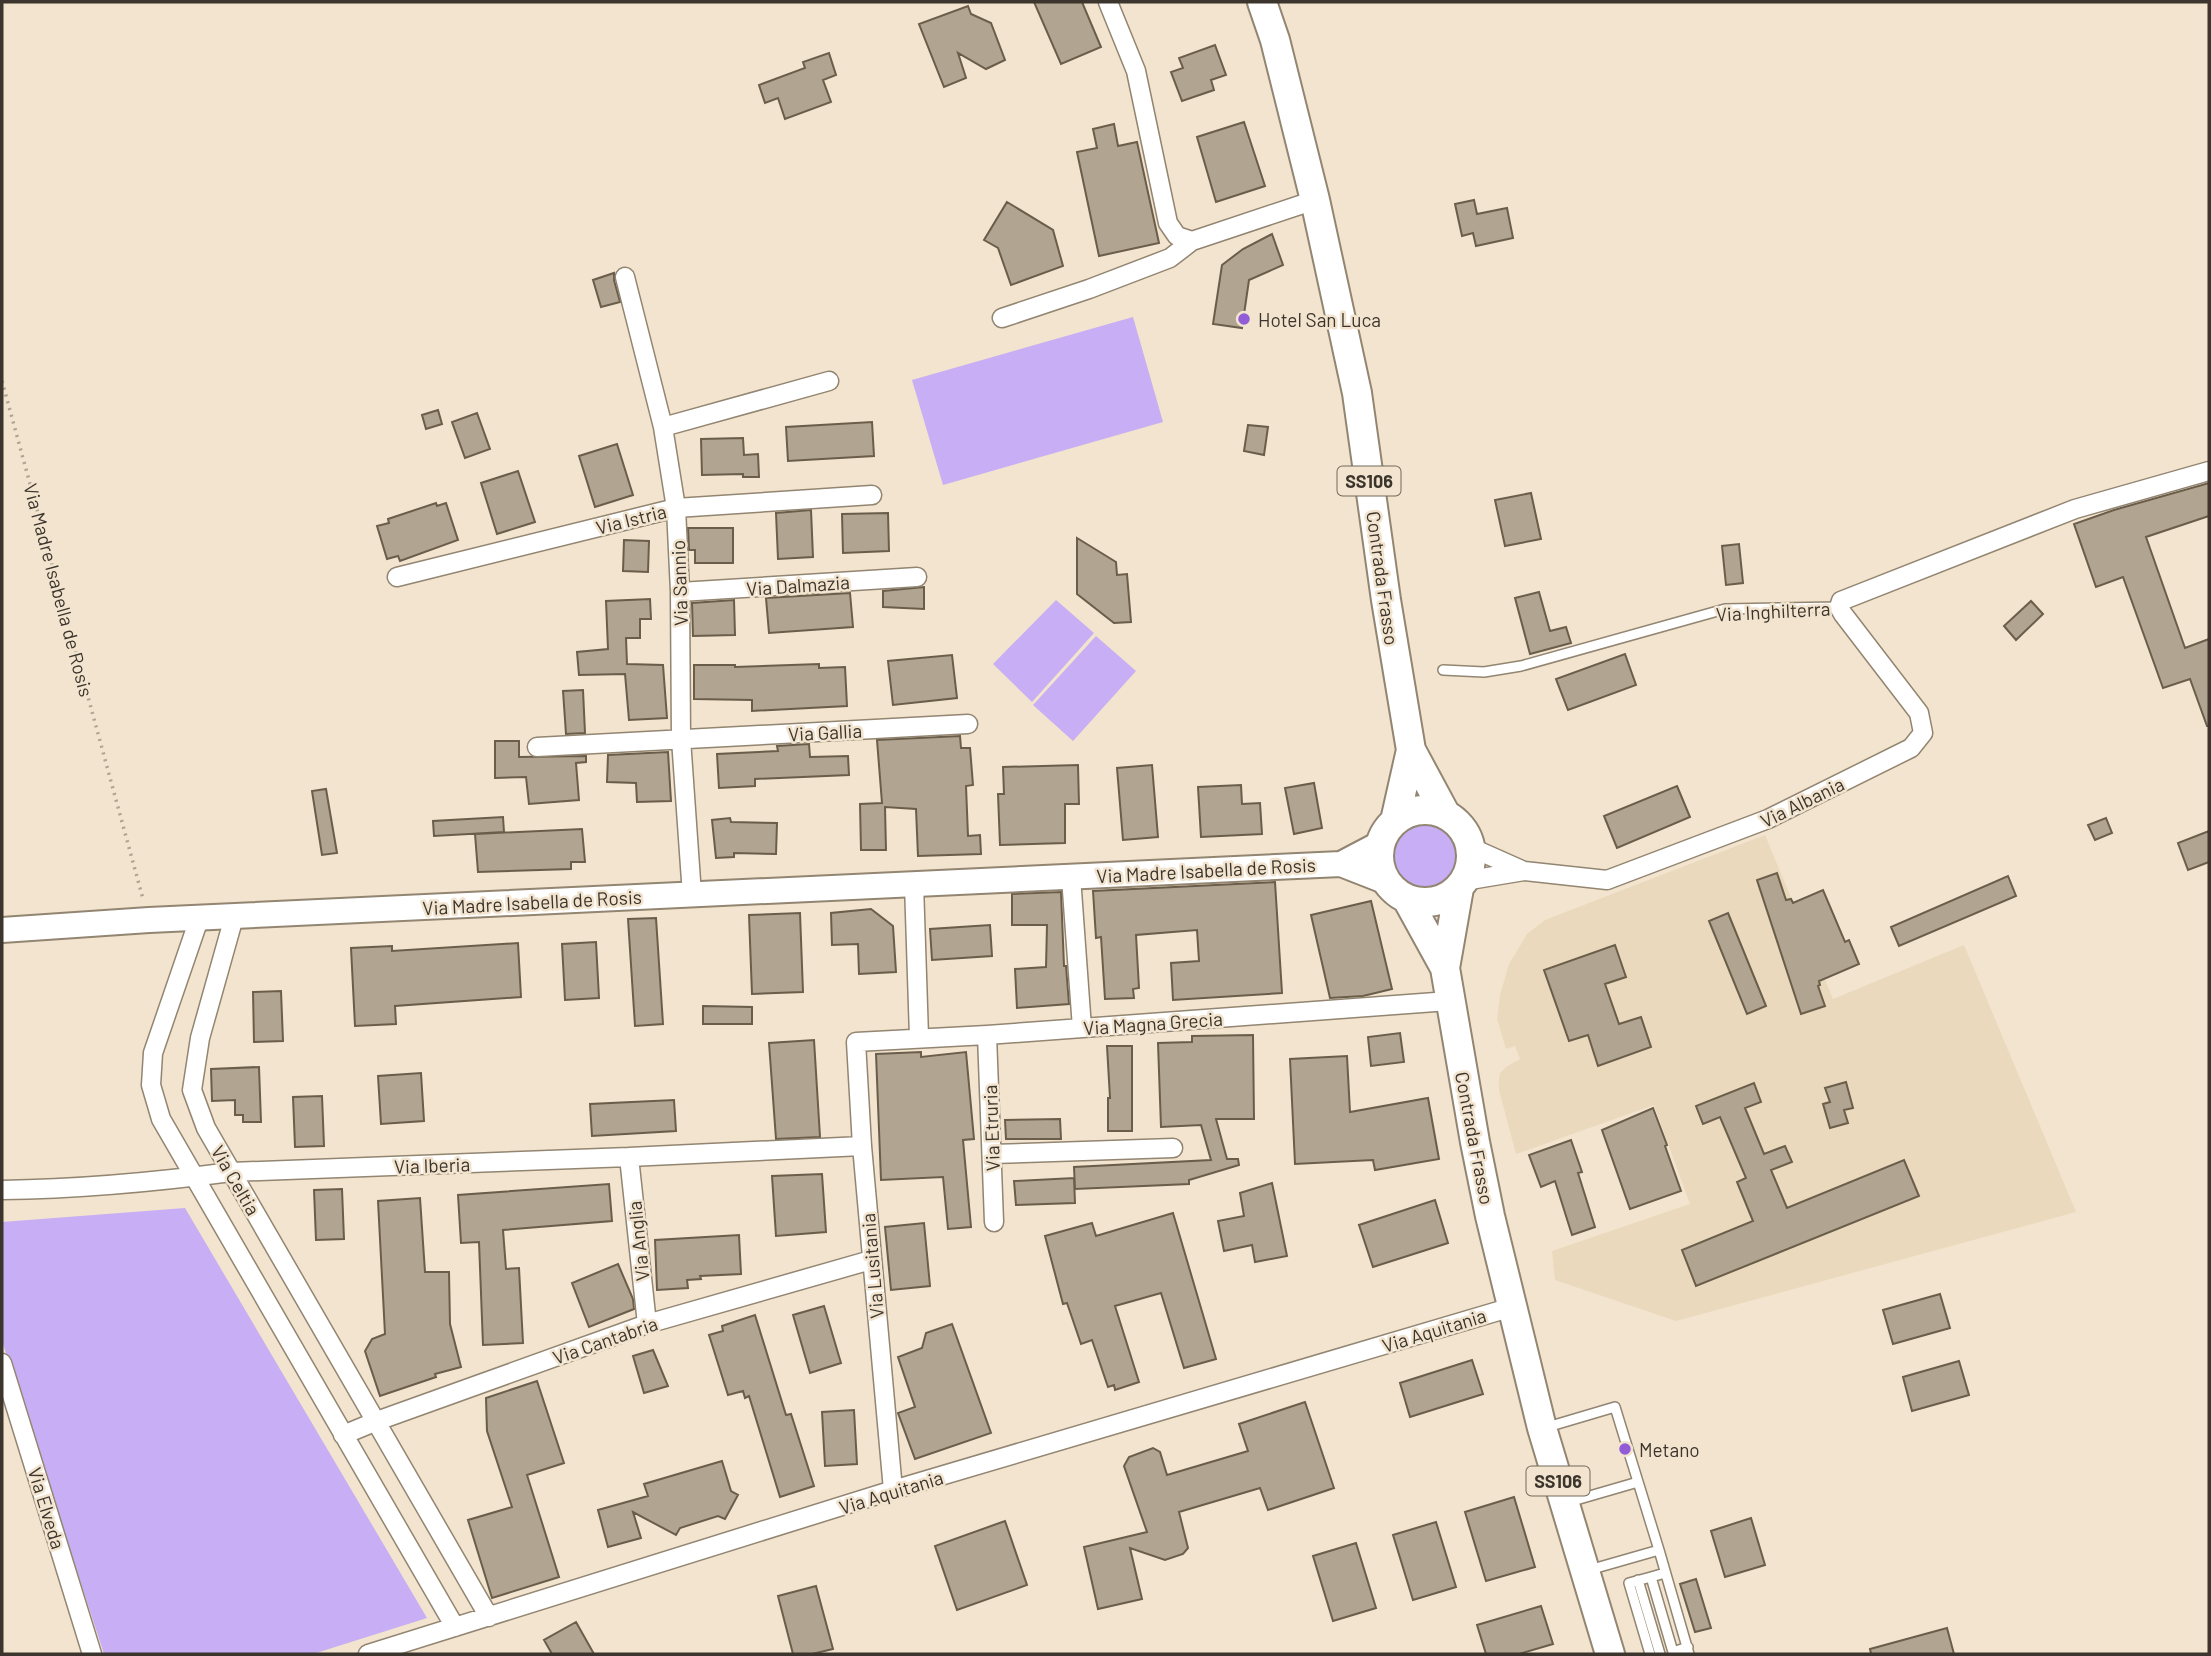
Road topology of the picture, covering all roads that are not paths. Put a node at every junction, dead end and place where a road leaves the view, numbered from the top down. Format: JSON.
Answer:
{"nodes":[{"id":1,"x":1108,"y":2,"type":"edge"},
{"id":2,"x":1262,"y":2,"type":"edge"},
{"id":3,"x":1315,"y":200,"type":"junction"},
{"id":4,"x":1192,"y":240,"type":"junction"},
{"id":5,"x":625,"y":277,"type":"dead end"},
{"id":6,"x":1002,"y":318,"type":"dead end"},
{"id":7,"x":829,"y":381,"type":"dead end"},
{"id":8,"x":663,"y":427,"type":"junction"},
{"id":9,"x":2209,"y":471,"type":"edge"},
{"id":10,"x":872,"y":495,"type":"dead end"},
{"id":11,"x":676,"y":508,"type":"junction"},
{"id":12,"x":397,"y":577,"type":"dead end"},
{"id":13,"x":917,"y":577,"type":"dead end"},
{"id":14,"x":680,"y":592,"type":"junction"},
{"id":15,"x":1839,"y":607,"type":"junction"},
{"id":16,"x":1443,"y":670,"type":"dead end"},
{"id":17,"x":968,"y":724,"type":"dead end"},
{"id":18,"x":681,"y":739,"type":"junction"},
{"id":19,"x":537,"y":747,"type":"dead end"},
{"id":20,"x":1411,"y":750,"type":"junction"},
{"id":21,"x":1446,"y":815,"type":"junction"},
{"id":22,"x":1388,"y":832,"type":"junction"},
{"id":23,"x":1470,"y":847,"type":"junction"},
{"id":24,"x":1341,"y":864,"type":"junction"},
{"id":25,"x":1524,"y":870,"type":"junction"},
{"id":26,"x":1072,"y":877,"type":"junction"},
{"id":27,"x":914,"y":884,"type":"junction"},
{"id":28,"x":1462,"y":884,"type":"junction"},
{"id":29,"x":1397,"y":890,"type":"junction"},
{"id":30,"x":692,"y":895,"type":"junction"},
{"id":31,"x":234,"y":917,"type":"junction"},
{"id":32,"x":199,"y":919,"type":"junction"},
{"id":33,"x":2,"y":930,"type":"edge"},
{"id":34,"x":1444,"y":968,"type":"junction"},
{"id":35,"x":1449,"y":1001,"type":"junction"},
{"id":36,"x":1082,"y":1028,"type":"junction"},
{"id":37,"x":987,"y":1035,"type":"junction"},
{"id":38,"x":919,"y":1037,"type":"junction"},
{"id":39,"x":856,"y":1042,"type":"joint"},
{"id":40,"x":862,"y":1146,"type":"junction"},
{"id":41,"x":1173,"y":1148,"type":"dead end"},
{"id":42,"x":992,"y":1154,"type":"junction"},
{"id":43,"x":629,"y":1157,"type":"junction"},
{"id":44,"x":231,"y":1172,"type":"junction"},
{"id":45,"x":193,"y":1177,"type":"junction"},
{"id":46,"x":2,"y":1190,"type":"edge"},
{"id":47,"x":994,"y":1222,"type":"dead end"},
{"id":48,"x":872,"y":1260,"type":"junction"},
{"id":49,"x":1511,"y":1307,"type":"junction"},
{"id":50,"x":646,"y":1324,"type":"junction"},
{"id":51,"x":2,"y":1363,"type":"edge"},
{"id":52,"x":377,"y":1421,"type":"junction"},
{"id":53,"x":1542,"y":1428,"type":"junction"},
{"id":54,"x":343,"y":1435,"type":"junction"},
{"id":55,"x":1638,"y":1482,"type":"junction"},
{"id":56,"x":893,"y":1490,"type":"junction"},
{"id":57,"x":1565,"y":1504,"type":"junction"},
{"id":58,"x":1658,"y":1550,"type":"junction"},
{"id":59,"x":1585,"y":1571,"type":"junction"},
{"id":60,"x":1665,"y":1573,"type":"junction"},
{"id":61,"x":1651,"y":1577,"type":"junction"},
{"id":62,"x":1639,"y":1580,"type":"junction"},
{"id":63,"x":489,"y":1618,"type":"junction"},
{"id":64,"x":456,"y":1627,"type":"junction"},
{"id":65,"x":1688,"y":1651,"type":"edge"},
{"id":66,"x":1666,"y":1653,"type":"edge"},
{"id":67,"x":92,"y":1654,"type":"edge"},
{"id":68,"x":368,"y":1654,"type":"edge"},
{"id":69,"x":1610,"y":1654,"type":"edge"},
{"id":70,"x":1650,"y":1654,"type":"edge"}],
"edges":[{"from":1,"to":4,"type":"street"},
{"from":2,"to":3,"type":"main road","name":"Contrada Frasso","number":"SS106"},
{"from":3,"to":4,"type":"street"},
{"from":3,"to":20,"type":"main road","name":"Contrada Frasso","number":"SS106"},
{"from":4,"to":6,"type":"street"},
{"from":5,"to":8,"type":"street","name":"Via Sannio"},
{"from":7,"to":8,"type":"street"},
{"from":8,"to":11,"type":"street","name":"Via Sannio"},
{"from":9,"to":15,"type":"street","name":"Via Inghilterra"},
{"from":10,"to":11,"type":"street","name":"Via Istria"},
{"from":11,"to":12,"type":"street","name":"Via Istria"},
{"from":11,"to":14,"type":"street","name":"Via Sannio"},
{"from":13,"to":14,"type":"street","name":"Via Dalmazia"},
{"from":14,"to":18,"type":"street","name":"Via Sannio"},
{"from":15,"to":16,"type":"lane","name":"Via Inghilterra"},
{"from":15,"to":25,"type":"street","name":"Via Albania"},
{"from":17,"to":18,"type":"street","name":"Via Gallia"},
{"from":18,"to":19,"type":"street"},
{"from":18,"to":30,"type":"street","name":"Via Sannio"},
{"from":20,"to":21,"type":"main road","name":"Contrada Frasso","number":"SS106"},
{"from":20,"to":22,"type":"main road","name":"Contrada Frasso","number":"SS106"},
{"from":21,"to":22,"type":"main road"},
{"from":21,"to":23,"type":"main road","number":"SS106"},
{"from":22,"to":24,"type":"street","name":"Via Madre Isabella de Rosis"},
{"from":22,"to":29,"type":"main road","number":"SS106"},
{"from":23,"to":25,"type":"street","name":"Via Albania"},
{"from":23,"to":28,"type":"main road","number":"SS106"},
{"from":24,"to":26,"type":"street","name":"Via Madre Isabella de Rosis"},
{"from":24,"to":29,"type":"street","name":"Via Madre Isabella de Rosis"},
{"from":25,"to":28,"type":"street","name":"Via Albania"},
{"from":26,"to":27,"type":"street","name":"Via Madre Isabella de Rosis"},
{"from":26,"to":36,"type":"street","name":"Via Madre Isabella de Rosis"},
{"from":27,"to":30,"type":"street","name":"Via Madre Isabella de Rosis"},
{"from":27,"to":38,"type":"street"},
{"from":28,"to":29,"type":"main road"},
{"from":28,"to":34,"type":"main road","name":"Contrada Frasso","number":"SS106"},
{"from":29,"to":34,"type":"main road","name":"Contrada Frasso","number":"SS106"},
{"from":30,"to":31,"type":"street","name":"Via Madre Isabella de Rosis"},
{"from":31,"to":32,"type":"street","name":"Via Madre Isabella de Rosis"},
{"from":31,"to":44,"type":"street","name":"Via Celtia"},
{"from":32,"to":33,"type":"street","name":"Via Madre Isabella de Rosis"},
{"from":32,"to":45,"type":"street"},
{"from":34,"to":35,"type":"main road","name":"Contrada Frasso","number":"SS106"},
{"from":35,"to":36,"type":"street","name":"Via Magna Grecia"},
{"from":35,"to":49,"type":"main road","name":"Contrada Frasso","number":"SS106"},
{"from":36,"to":37,"type":"street","name":"Via Magna Grecia"},
{"from":37,"to":38,"type":"street","name":"Via Magna Grecia"},
{"from":37,"to":42,"type":"street","name":"Via Etruria"},
{"from":38,"to":39,"type":"street","name":"Via Magna Grecia"},
{"from":39,"to":40,"type":"street","name":"Via Lusitania"},
{"from":40,"to":43,"type":"street","name":"Via Iberia"},
{"from":40,"to":48,"type":"street","name":"Via Lusitania"},
{"from":41,"to":42,"type":"street"},
{"from":42,"to":47,"type":"street","name":"Via Etruria"},
{"from":43,"to":44,"type":"street","name":"Via Iberia"},
{"from":43,"to":50,"type":"street","name":"Via Anglia"},
{"from":44,"to":45,"type":"street","name":"Via Iberia"},
{"from":44,"to":52,"type":"street","name":"Via Celtia"},
{"from":45,"to":46,"type":"street","name":"Via Iberia"},
{"from":45,"to":54,"type":"street"},
{"from":48,"to":50,"type":"street","name":"Via Cantabria"},
{"from":48,"to":56,"type":"street","name":"Via Lusitania"},
{"from":49,"to":53,"type":"main road","number":"SS106"},
{"from":49,"to":56,"type":"street","name":"Via Aquitania"},
{"from":50,"to":52,"type":"street","name":"Via Cantabria"},
{"from":51,"to":67,"type":"street","name":"Via Elveda"},
{"from":52,"to":54,"type":"street","name":"Via Cantabria"},
{"from":52,"to":63,"type":"street"},
{"from":53,"to":55,"type":"lane"},
{"from":53,"to":57,"type":"main road","number":"SS106"},
{"from":54,"to":64,"type":"street"},
{"from":55,"to":57,"type":"lane"},
{"from":55,"to":58,"type":"lane"},
{"from":56,"to":63,"type":"street","name":"Via Aquitania"},
{"from":57,"to":59,"type":"main road","number":"SS106"},
{"from":58,"to":59,"type":"lane"},
{"from":58,"to":60,"type":"lane"},
{"from":59,"to":69,"type":"main road","number":"SS106"},
{"from":60,"to":61,"type":"lane"},
{"from":60,"to":65,"type":"lane"},
{"from":61,"to":62,"type":"lane"},
{"from":61,"to":66,"type":"lane"},
{"from":62,"to":66,"type":"lane"},
{"from":62,"to":70,"type":"lane"},
{"from":63,"to":64,"type":"street","name":"Via Aquitania"},
{"from":64,"to":68,"type":"street","name":"Via Aquitania"},
{"from":65,"to":66,"type":"lane"}]}
